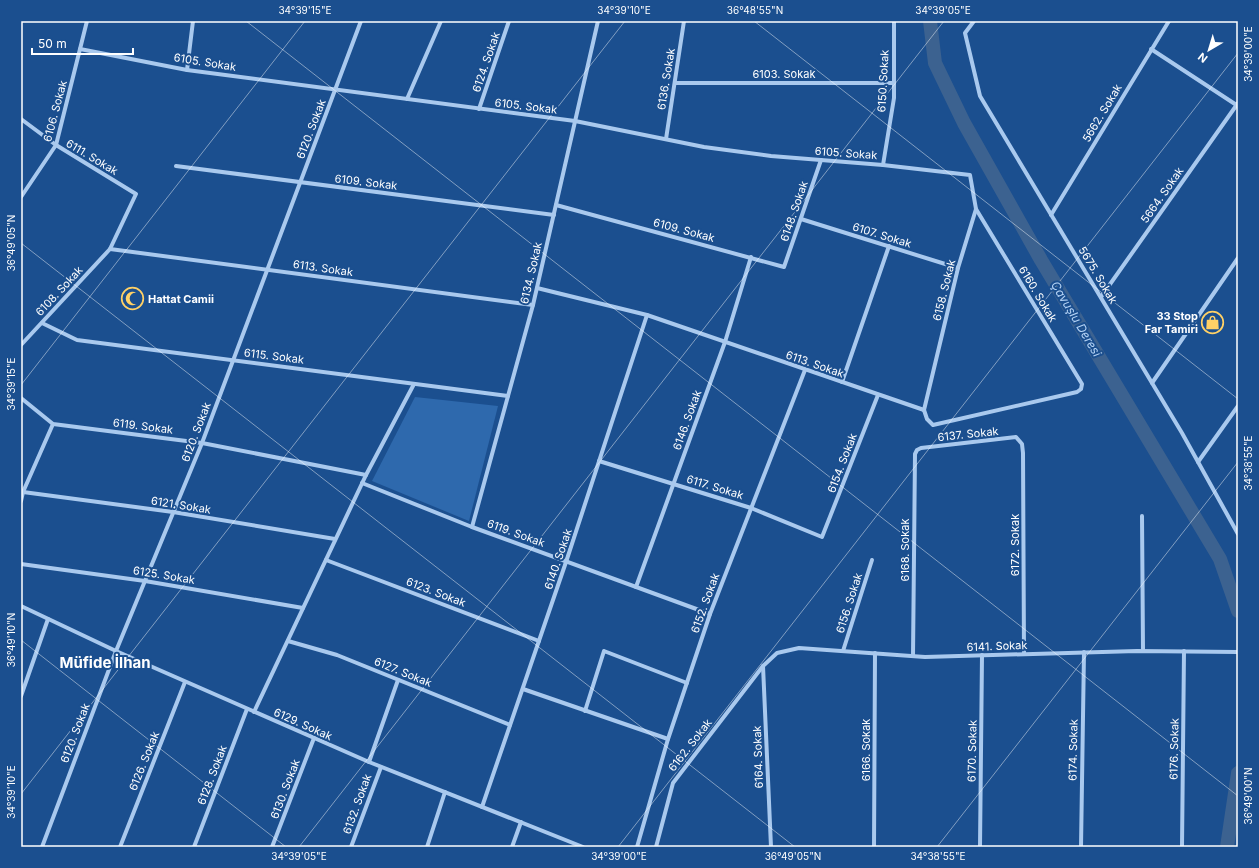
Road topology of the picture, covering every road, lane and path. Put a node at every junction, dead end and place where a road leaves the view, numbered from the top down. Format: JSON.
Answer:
{"nodes":[{"id":1,"x":87,"y":21,"type":"edge"},
{"id":2,"x":193,"y":21,"type":"edge"},
{"id":3,"x":361,"y":21,"type":"edge"},
{"id":4,"x":441,"y":21,"type":"edge"},
{"id":5,"x":509,"y":21,"type":"edge"},
{"id":6,"x":598,"y":21,"type":"edge"},
{"id":7,"x":684,"y":21,"type":"edge"},
{"id":8,"x":894,"y":21,"type":"edge"},
{"id":9,"x":974,"y":21,"type":"edge"},
{"id":10,"x":1168,"y":21,"type":"edge"},
{"id":11,"x":80,"y":49,"type":"junction"},
{"id":12,"x":1151,"y":49,"type":"junction"},
{"id":13,"x":186,"y":70,"type":"junction"},
{"id":14,"x":675,"y":83,"type":"junction"},
{"id":15,"x":894,"y":83,"type":"junction"},
{"id":16,"x":336,"y":90,"type":"junction"},
{"id":17,"x":407,"y":99,"type":"junction"},
{"id":18,"x":1238,"y":104,"type":"edge"},
{"id":19,"x":479,"y":109,"type":"junction"},
{"id":20,"x":21,"y":119,"type":"edge"},
{"id":21,"x":575,"y":121,"type":"junction"},
{"id":22,"x":666,"y":139,"type":"junction"},
{"id":23,"x":56,"y":145,"type":"junction"},
{"id":24,"x":821,"y":160,"type":"junction"},
{"id":25,"x":883,"y":164,"type":"junction"},
{"id":26,"x":176,"y":166,"type":"dead end"},
{"id":27,"x":970,"y":175,"type":"joint"},
{"id":28,"x":300,"y":183,"type":"junction"},
{"id":29,"x":136,"y":194,"type":"joint"},
{"id":30,"x":21,"y":197,"type":"edge"},
{"id":31,"x":556,"y":205,"type":"junction"},
{"id":32,"x":976,"y":209,"type":"junction"},
{"id":33,"x":554,"y":214,"type":"junction"},
{"id":34,"x":1051,"y":215,"type":"junction"},
{"id":35,"x":801,"y":219,"type":"junction"},
{"id":36,"x":889,"y":246,"type":"junction"},
{"id":37,"x":110,"y":249,"type":"junction"},
{"id":38,"x":751,"y":257,"type":"junction"},
{"id":39,"x":1238,"y":258,"type":"edge"},
{"id":40,"x":784,"y":267,"type":"joint"},
{"id":41,"x":958,"y":268,"type":"junction"},
{"id":42,"x":266,"y":270,"type":"junction"},
{"id":43,"x":537,"y":288,"type":"junction"},
{"id":44,"x":1101,"y":297,"type":"junction"},
{"id":45,"x":533,"y":305,"type":"junction"},
{"id":46,"x":647,"y":315,"type":"junction"},
{"id":47,"x":42,"y":322,"type":"junction"},
{"id":48,"x":725,"y":342,"type":"junction"},
{"id":49,"x":21,"y":345,"type":"edge"},
{"id":50,"x":232,"y":360,"type":"junction"},
{"id":51,"x":805,"y":370,"type":"junction"},
{"id":52,"x":842,"y":382,"type":"junction"},
{"id":53,"x":1152,"y":383,"type":"junction"},
{"id":54,"x":414,"y":384,"type":"junction"},
{"id":55,"x":878,"y":395,"type":"junction"},
{"id":56,"x":508,"y":396,"type":"junction"},
{"id":57,"x":21,"y":398,"type":"edge"},
{"id":58,"x":1238,"y":406,"type":"edge"},
{"id":59,"x":924,"y":410,"type":"junction"},
{"id":60,"x":53,"y":424,"type":"junction"},
{"id":61,"x":1016,"y":438,"type":"joint"},
{"id":62,"x":202,"y":442,"type":"junction"},
{"id":63,"x":921,"y":448,"type":"joint"},
{"id":64,"x":599,"y":461,"type":"junction"},
{"id":65,"x":1198,"y":462,"type":"junction"},
{"id":66,"x":366,"y":474,"type":"junction"},
{"id":67,"x":362,"y":483,"type":"junction"},
{"id":68,"x":673,"y":484,"type":"junction"},
{"id":69,"x":23,"y":492,"type":"junction"},
{"id":70,"x":21,"y":501,"type":"edge"},
{"id":71,"x":751,"y":508,"type":"junction"},
{"id":72,"x":173,"y":512,"type":"junction"},
{"id":73,"x":1142,"y":516,"type":"dead end"},
{"id":74,"x":472,"y":527,"type":"junction"},
{"id":75,"x":1238,"y":534,"type":"edge"},
{"id":76,"x":822,"y":537,"type":"joint"},
{"id":77,"x":335,"y":539,"type":"junction"},
{"id":78,"x":326,"y":560,"type":"junction"},
{"id":79,"x":872,"y":560,"type":"dead end"},
{"id":80,"x":566,"y":562,"type":"junction"},
{"id":81,"x":21,"y":564,"type":"edge"},
{"id":82,"x":145,"y":581,"type":"junction"},
{"id":83,"x":636,"y":587,"type":"junction"},
{"id":84,"x":21,"y":606,"type":"edge"},
{"id":85,"x":303,"y":608,"type":"junction"},
{"id":86,"x":710,"y":614,"type":"junction"},
{"id":87,"x":48,"y":619,"type":"junction"},
{"id":88,"x":539,"y":640,"type":"junction"},
{"id":89,"x":288,"y":641,"type":"junction"},
{"id":90,"x":116,"y":651,"type":"junction"},
{"id":91,"x":842,"y":651,"type":"junction"},
{"id":92,"x":1143,"y":651,"type":"junction"},
{"id":93,"x":1184,"y":651,"type":"junction"},
{"id":94,"x":1084,"y":652,"type":"junction"},
{"id":95,"x":1238,"y":652,"type":"edge"},
{"id":96,"x":875,"y":653,"type":"junction"},
{"id":97,"x":1024,"y":654,"type":"junction"},
{"id":98,"x":982,"y":655,"type":"junction"},
{"id":99,"x":913,"y":656,"type":"junction"},
{"id":100,"x":763,"y":666,"type":"junction"},
{"id":101,"x":398,"y":680,"type":"junction"},
{"id":102,"x":185,"y":682,"type":"junction"},
{"id":103,"x":687,"y":683,"type":"junction"},
{"id":104,"x":522,"y":689,"type":"junction"},
{"id":105,"x":21,"y":696,"type":"edge"},
{"id":106,"x":247,"y":709,"type":"junction"},
{"id":107,"x":585,"y":711,"type":"junction"},
{"id":108,"x":254,"y":712,"type":"junction"},
{"id":109,"x":510,"y":725,"type":"junction"},
{"id":110,"x":314,"y":738,"type":"junction"},
{"id":111,"x":668,"y":739,"type":"junction"},
{"id":112,"x":368,"y":762,"type":"junction"},
{"id":113,"x":381,"y":767,"type":"junction"},
{"id":114,"x":445,"y":792,"type":"junction"},
{"id":115,"x":482,"y":807,"type":"junction"},
{"id":116,"x":521,"y":822,"type":"junction"},
{"id":117,"x":42,"y":847,"type":"edge"},
{"id":118,"x":120,"y":847,"type":"edge"},
{"id":119,"x":194,"y":847,"type":"edge"},
{"id":120,"x":272,"y":847,"type":"edge"},
{"id":121,"x":351,"y":847,"type":"edge"},
{"id":122,"x":427,"y":847,"type":"edge"},
{"id":123,"x":512,"y":847,"type":"edge"},
{"id":124,"x":583,"y":847,"type":"edge"},
{"id":125,"x":636,"y":847,"type":"edge"},
{"id":126,"x":656,"y":847,"type":"edge"},
{"id":127,"x":771,"y":847,"type":"edge"},
{"id":128,"x":874,"y":847,"type":"edge"},
{"id":129,"x":980,"y":847,"type":"edge"},
{"id":130,"x":1081,"y":847,"type":"edge"},
{"id":131,"x":1182,"y":847,"type":"edge"}],
"edges":[{"from":1,"to":11,"type":"street","name":"6106. Sokak"},
{"from":2,"to":13,"type":"street"},
{"from":3,"to":16,"type":"street","name":"6120. Sokak"},
{"from":4,"to":17,"type":"street"},
{"from":5,"to":19,"type":"street","name":"6124. Sokak"},
{"from":6,"to":21,"type":"street","name":"6134. Sokak"},
{"from":7,"to":14,"type":"street","name":"6136. Sokak"},
{"from":8,"to":15,"type":"street","name":"6150. Sokak"},
{"from":9,"to":34,"type":"street","name":"5675. Sokak"},
{"from":10,"to":12,"type":"street","name":"5662. Sokak"},
{"from":11,"to":13,"type":"street","name":"6105. Sokak"},
{"from":11,"to":23,"type":"street","name":"6106. Sokak"},
{"from":12,"to":18,"type":"street"},
{"from":12,"to":34,"type":"street","name":"5662. Sokak"},
{"from":13,"to":16,"type":"street","name":"6105. Sokak"},
{"from":14,"to":15,"type":"street","name":"6103. Sokak"},
{"from":14,"to":22,"type":"street","name":"6136. Sokak"},
{"from":15,"to":25,"type":"street","name":"6150. Sokak"},
{"from":16,"to":17,"type":"street","name":"6105. Sokak"},
{"from":16,"to":28,"type":"street","name":"6120. Sokak"},
{"from":17,"to":19,"type":"street","name":"6105. Sokak"},
{"from":18,"to":44,"type":"street","name":"5664. Sokak"},
{"from":19,"to":21,"type":"street","name":"6105. Sokak"},
{"from":20,"to":23,"type":"street","name":"6111. Sokak"},
{"from":21,"to":22,"type":"street","name":"6105. Sokak"},
{"from":21,"to":31,"type":"street","name":"6134. Sokak"},
{"from":22,"to":24,"type":"street","name":"6105. Sokak"},
{"from":23,"to":29,"type":"street","name":"6111. Sokak"},
{"from":23,"to":30,"type":"street","name":"6106. Sokak"},
{"from":24,"to":25,"type":"street","name":"6105. Sokak"},
{"from":24,"to":35,"type":"street","name":"6148. Sokak"},
{"from":25,"to":27,"type":"street","name":"6105. Sokak"},
{"from":26,"to":28,"type":"street","name":"6109. Sokak"},
{"from":27,"to":32,"type":"street","name":"6158. Sokak"},
{"from":28,"to":33,"type":"street","name":"6109. Sokak"},
{"from":28,"to":42,"type":"street","name":"6120. Sokak"},
{"from":29,"to":37,"type":"street","name":"6108. Sokak"},
{"from":31,"to":33,"type":"street","name":"6134. Sokak"},
{"from":31,"to":38,"type":"street","name":"6109. Sokak"},
{"from":32,"to":41,"type":"street","name":"6158. Sokak"},
{"from":32,"to":59,"type":"street","name":"6160. Sokak"},
{"from":33,"to":43,"type":"street","name":"6134. Sokak"},
{"from":34,"to":44,"type":"street","name":"5675. Sokak"},
{"from":35,"to":36,"type":"street","name":"6107. Sokak"},
{"from":35,"to":40,"type":"street","name":"6148. Sokak"},
{"from":36,"to":41,"type":"street","name":"6107. Sokak"},
{"from":36,"to":52,"type":"street"},
{"from":37,"to":42,"type":"street","name":"6113. Sokak"},
{"from":37,"to":47,"type":"street","name":"6108. Sokak"},
{"from":38,"to":40,"type":"street","name":"6109. Sokak"},
{"from":38,"to":48,"type":"street","name":"6146. Sokak"},
{"from":39,"to":53,"type":"street"},
{"from":41,"to":59,"type":"street","name":"6158. Sokak"},
{"from":42,"to":45,"type":"street","name":"6113. Sokak"},
{"from":42,"to":50,"type":"street","name":"6120. Sokak"},
{"from":43,"to":45,"type":"street","name":"6134. Sokak"},
{"from":43,"to":46,"type":"street","name":"6113. Sokak"},
{"from":44,"to":53,"type":"street","name":"5675. Sokak"},
{"from":45,"to":56,"type":"street","name":"6134. Sokak"},
{"from":46,"to":48,"type":"street","name":"6113. Sokak"},
{"from":46,"to":64,"type":"street","name":"6140. Sokak"},
{"from":47,"to":49,"type":"street","name":"6108. Sokak"},
{"from":47,"to":50,"type":"street","name":"6115. Sokak"},
{"from":48,"to":51,"type":"street","name":"6113. Sokak"},
{"from":48,"to":68,"type":"street","name":"6146. Sokak"},
{"from":50,"to":54,"type":"street","name":"6115. Sokak"},
{"from":50,"to":62,"type":"street","name":"6120. Sokak"},
{"from":51,"to":52,"type":"street","name":"6113. Sokak"},
{"from":51,"to":71,"type":"street","name":"6152. Sokak"},
{"from":52,"to":55,"type":"street","name":"6113. Sokak"},
{"from":53,"to":65,"type":"street","name":"5675. Sokak"},
{"from":54,"to":56,"type":"street","name":"6115. Sokak"},
{"from":54,"to":66,"type":"street"},
{"from":55,"to":59,"type":"street","name":"6113. Sokak"},
{"from":55,"to":76,"type":"street","name":"6154. Sokak"},
{"from":56,"to":74,"type":"street","name":"6134. Sokak"},
{"from":57,"to":60,"type":"street"},
{"from":58,"to":65,"type":"street"},
{"from":60,"to":62,"type":"street","name":"6119. Sokak"},
{"from":60,"to":69,"type":"street"},
{"from":61,"to":63,"type":"street","name":"6137. Sokak"},
{"from":61,"to":97,"type":"street","name":"6172. Sokak"},
{"from":62,"to":66,"type":"street","name":"6119. Sokak"},
{"from":62,"to":72,"type":"street","name":"6120. Sokak"},
{"from":63,"to":99,"type":"street","name":"6168. Sokak"},
{"from":64,"to":68,"type":"street","name":"6117. Sokak"},
{"from":64,"to":80,"type":"street","name":"6140. Sokak"},
{"from":65,"to":75,"type":"street","name":"5675. Sokak"},
{"from":66,"to":67,"type":"street"},
{"from":67,"to":74,"type":"street","name":"6119. Sokak"},
{"from":67,"to":77,"type":"street"},
{"from":68,"to":71,"type":"street","name":"6117. Sokak"},
{"from":68,"to":83,"type":"street","name":"6146. Sokak"},
{"from":69,"to":70,"type":"street"},
{"from":69,"to":72,"type":"street","name":"6121. Sokak"},
{"from":71,"to":76,"type":"street","name":"6117. Sokak"},
{"from":71,"to":86,"type":"street","name":"6152. Sokak"},
{"from":72,"to":77,"type":"street","name":"6121. Sokak"},
{"from":72,"to":82,"type":"street","name":"6120. Sokak"},
{"from":73,"to":92,"type":"street"},
{"from":74,"to":80,"type":"street","name":"6119. Sokak"},
{"from":77,"to":78,"type":"street"},
{"from":78,"to":85,"type":"street"},
{"from":78,"to":88,"type":"street","name":"6123. Sokak"},
{"from":79,"to":91,"type":"street","name":"6156. Sokak"},
{"from":80,"to":83,"type":"street","name":"6119. Sokak"},
{"from":80,"to":88,"type":"street","name":"6140. Sokak"},
{"from":81,"to":82,"type":"street","name":"6125. Sokak"},
{"from":82,"to":85,"type":"street","name":"6125. Sokak"},
{"from":82,"to":90,"type":"street","name":"6120. Sokak"},
{"from":83,"to":86,"type":"street","name":"6119. Sokak"},
{"from":84,"to":87,"type":"street","name":"6129. Sokak"},
{"from":85,"to":89,"type":"street"},
{"from":86,"to":103,"type":"street","name":"6152. Sokak"},
{"from":87,"to":90,"type":"street","name":"6129. Sokak"},
{"from":87,"to":105,"type":"street"},
{"from":88,"to":104,"type":"street","name":"6140. Sokak"},
{"from":89,"to":101,"type":"street","name":"6127. Sokak"},
{"from":89,"to":108,"type":"street"},
{"from":90,"to":102,"type":"street","name":"6129. Sokak"},
{"from":90,"to":117,"type":"street","name":"6120. Sokak"},
{"from":91,"to":96,"type":"street","name":"6141. Sokak"},
{"from":91,"to":100,"type":"street","name":"6141. Sokak"},
{"from":92,"to":93,"type":"street","name":"6141. Sokak"},
{"from":92,"to":94,"type":"street","name":"6141. Sokak"},
{"from":93,"to":95,"type":"street","name":"6141. Sokak"},
{"from":93,"to":131,"type":"street","name":"6176. Sokak"},
{"from":94,"to":97,"type":"street","name":"6141. Sokak"},
{"from":94,"to":130,"type":"street","name":"6174. Sokak"},
{"from":96,"to":99,"type":"street","name":"6141. Sokak"},
{"from":96,"to":128,"type":"street","name":"6166. Sokak"},
{"from":97,"to":98,"type":"street","name":"6141. Sokak"},
{"from":98,"to":99,"type":"street","name":"6141. Sokak"},
{"from":98,"to":129,"type":"street","name":"6170. Sokak"},
{"from":100,"to":126,"type":"street","name":"6162. Sokak"},
{"from":100,"to":127,"type":"street","name":"6164. Sokak"},
{"from":101,"to":109,"type":"street","name":"6127. Sokak"},
{"from":101,"to":112,"type":"street"},
{"from":102,"to":106,"type":"street","name":"6129. Sokak"},
{"from":102,"to":118,"type":"street","name":"6126. Sokak"},
{"from":103,"to":107,"type":"street"},
{"from":103,"to":111,"type":"street","name":"6152. Sokak"},
{"from":104,"to":107,"type":"street"},
{"from":104,"to":109,"type":"street","name":"6140. Sokak"},
{"from":106,"to":108,"type":"street","name":"6129. Sokak"},
{"from":106,"to":119,"type":"street","name":"6128. Sokak"},
{"from":107,"to":111,"type":"street"},
{"from":108,"to":110,"type":"street","name":"6129. Sokak"},
{"from":109,"to":115,"type":"street","name":"6140. Sokak"},
{"from":110,"to":112,"type":"street","name":"6129. Sokak"},
{"from":110,"to":120,"type":"street","name":"6130. Sokak"},
{"from":111,"to":125,"type":"street","name":"6152. Sokak"},
{"from":112,"to":113,"type":"street","name":"6129. Sokak"},
{"from":113,"to":114,"type":"street","name":"6129. Sokak"},
{"from":113,"to":121,"type":"street","name":"6132. Sokak"},
{"from":114,"to":115,"type":"street","name":"6129. Sokak"},
{"from":114,"to":122,"type":"street"},
{"from":115,"to":116,"type":"street","name":"6129. Sokak"},
{"from":116,"to":123,"type":"street"},
{"from":116,"to":124,"type":"street","name":"6129. Sokak"}]}
